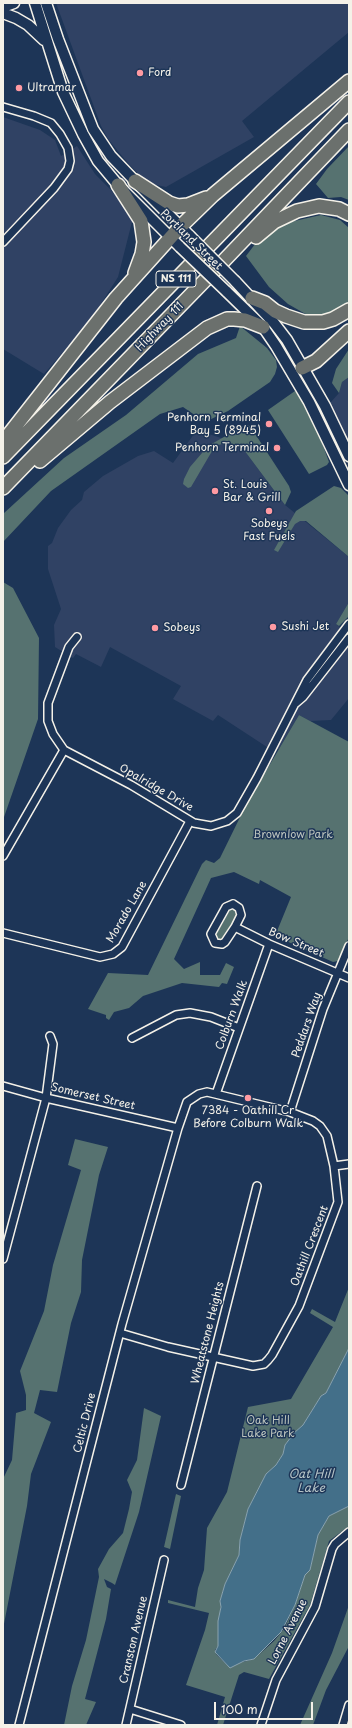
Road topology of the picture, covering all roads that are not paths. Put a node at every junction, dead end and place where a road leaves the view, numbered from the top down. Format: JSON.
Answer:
{"nodes":[{"id":1,"x":14,"y":3,"type":"edge"},
{"id":2,"x":35,"y":3,"type":"edge"},
{"id":3,"x":46,"y":3,"type":"edge"},
{"id":4,"x":3,"y":7,"type":"edge"},
{"id":5,"x":3,"y":13,"type":"edge"},
{"id":6,"x":46,"y":43,"type":"junction"},
{"id":7,"x":349,"y":81,"type":"edge"},
{"id":8,"x":349,"y":102,"type":"edge"},
{"id":9,"x":3,"y":107,"type":"edge"},
{"id":10,"x":349,"y":130,"type":"edge"},
{"id":11,"x":134,"y":181,"type":"junction"},
{"id":12,"x":118,"y":185,"type":"junction"},
{"id":13,"x":213,"y":195,"type":"junction"},
{"id":14,"x":349,"y":214,"type":"edge"},
{"id":15,"x":180,"y":227,"type":"junction"},
{"id":16,"x":171,"y":237,"type":"junction"},
{"id":17,"x":3,"y":242,"type":"edge"},
{"id":18,"x":213,"y":272,"type":"junction"},
{"id":19,"x":132,"y":281,"type":"junction"},
{"id":20,"x":252,"y":298,"type":"junction"},
{"id":21,"x":349,"y":310,"type":"edge"},
{"id":22,"x":263,"y":327,"type":"junction"},
{"id":23,"x":349,"y":331,"type":"edge"},
{"id":24,"x":297,"y":371,"type":"junction"},
{"id":25,"x":3,"y":442,"type":"edge"},
{"id":26,"x":349,"y":456,"type":"edge"},
{"id":27,"x":3,"y":457,"type":"edge"},
{"id":28,"x":349,"y":485,"type":"edge"},
{"id":29,"x":3,"y":488,"type":"edge"},
{"id":30,"x":3,"y":492,"type":"edge"},
{"id":31,"x":349,"y":624,"type":"edge"},
{"id":32,"x":77,"y":638,"type":"dead end"},
{"id":33,"x":349,"y":638,"type":"edge"},
{"id":34,"x":296,"y":703,"type":"junction"},
{"id":35,"x":64,"y":750,"type":"junction"},
{"id":36,"x":190,"y":821,"type":"junction"},
{"id":37,"x":3,"y":856,"type":"edge"},
{"id":38,"x":235,"y":927,"type":"junction"},
{"id":39,"x":3,"y":933,"type":"edge"},
{"id":40,"x":269,"y":944,"type":"junction"},
{"id":41,"x":349,"y":946,"type":"edge"},
{"id":42,"x":337,"y":972,"type":"junction"},
{"id":43,"x":349,"y":978,"type":"edge"},
{"id":44,"x":239,"y":1028,"type":"junction"},
{"id":45,"x":50,"y":1036,"type":"dead end"},
{"id":46,"x":132,"y":1038,"type":"dead end"},
{"id":47,"x":3,"y":1086,"type":"edge"},
{"id":48,"x":216,"y":1094,"type":"junction"},
{"id":49,"x":46,"y":1098,"type":"junction"},
{"id":50,"x":290,"y":1112,"type":"junction"},
{"id":51,"x":178,"y":1128,"type":"junction"},
{"id":52,"x":349,"y":1164,"type":"edge"},
{"id":53,"x":334,"y":1166,"type":"junction"},
{"id":54,"x":257,"y":1186,"type":"dead end"},
{"id":55,"x":3,"y":1260,"type":"edge"},
{"id":56,"x":120,"y":1333,"type":"junction"},
{"id":57,"x":212,"y":1358,"type":"junction"},
{"id":58,"x":181,"y":1485,"type":"dead end"},
{"id":59,"x":349,"y":1532,"type":"edge"},
{"id":60,"x":164,"y":1560,"type":"dead end"},
{"id":61,"x":349,"y":1705,"type":"edge"},
{"id":62,"x":130,"y":1709,"type":"junction"},
{"id":63,"x":19,"y":1725,"type":"edge"},
{"id":64,"x":126,"y":1725,"type":"edge"},
{"id":65,"x":181,"y":1725,"type":"edge"},
{"id":66,"x":261,"y":1725,"type":"edge"},
{"id":67,"x":342,"y":1725,"type":"edge"}],
"edges":[{"from":1,"to":4,"type":"main road"},
{"from":2,"to":6,"type":"main road","name":"Portland Street"},
{"from":3,"to":11,"type":"main road","name":"Portland Street"},
{"from":5,"to":6,"type":"main road"},
{"from":6,"to":12,"type":"main road","name":"Portland Street"},
{"from":7,"to":13,"type":"highway"},
{"from":8,"to":27,"type":"highway","name":"Highway 111","number":"NS 111"},
{"from":9,"to":17,"type":"street"},
{"from":10,"to":18,"type":"highway","name":"Highway 111","number":"NS 111"},
{"from":11,"to":13,"type":"highway"},
{"from":11,"to":15,"type":"main road","name":"Portland Street"},
{"from":12,"to":16,"type":"main road","name":"Portland Street"},
{"from":12,"to":19,"type":"highway"},
{"from":13,"to":15,"type":"highway"},
{"from":14,"to":18,"type":"highway"},
{"from":15,"to":16,"type":"highway"},
{"from":15,"to":20,"type":"main road","name":"Portland Street","bridge":true},
{"from":16,"to":19,"type":"highway"},
{"from":16,"to":22,"type":"main road","name":"Portland Street","bridge":true},
{"from":18,"to":29,"type":"highway","name":"Highway 111","number":"NS 111"},
{"from":19,"to":25,"type":"highway"},
{"from":20,"to":21,"type":"highway"},
{"from":20,"to":24,"type":"main road","name":"Portland Street"},
{"from":22,"to":24,"type":"main road","name":"Portland Street"},
{"from":22,"to":30,"type":"highway"},
{"from":23,"to":24,"type":"highway"},
{"from":24,"to":26,"type":"main road","name":"Portland Street"},
{"from":24,"to":28,"type":"main road","name":"Portland Street"},
{"from":31,"to":34,"type":"street","name":"Opalridge Drive"},
{"from":32,"to":35,"type":"street","name":"Opalridge Drive"},
{"from":33,"to":34,"type":"street","name":"Opalridge Drive"},
{"from":34,"to":36,"type":"street","name":"Opalridge Drive"},
{"from":35,"to":36,"type":"street","name":"Opalridge Drive"},
{"from":35,"to":37,"type":"street"},
{"from":36,"to":39,"type":"street","name":"Morado Lane"},
{"from":38,"to":38,"type":"street"},
{"from":38,"to":40,"type":"street","name":"Bow Street"},
{"from":40,"to":42,"type":"street","name":"Bow Street"},
{"from":40,"to":44,"type":"street","name":"Colburn Walk"},
{"from":41,"to":42,"type":"street","name":"Peddars Way"},
{"from":42,"to":43,"type":"street","name":"Bow Street"},
{"from":42,"to":50,"type":"street","name":"Peddars Way"},
{"from":44,"to":46,"type":"street"},
{"from":44,"to":48,"type":"street","name":"Colburn Walk"},
{"from":45,"to":49,"type":"street"},
{"from":47,"to":49,"type":"street","name":"Somerset Street"},
{"from":48,"to":50,"type":"street","name":"Oathill Crescent"},
{"from":48,"to":51,"type":"street","name":"Oathill Crescent"},
{"from":49,"to":51,"type":"street","name":"Somerset Street"},
{"from":49,"to":55,"type":"street"},
{"from":50,"to":53,"type":"street","name":"Oathill Crescent"},
{"from":51,"to":56,"type":"street","name":"Celtic Drive"},
{"from":52,"to":53,"type":"street"},
{"from":53,"to":57,"type":"street","name":"Oathill Crescent"},
{"from":54,"to":57,"type":"street","name":"Wheatstone Heights"},
{"from":56,"to":57,"type":"street","name":"Oathill Crescent"},
{"from":56,"to":63,"type":"street","name":"Celtic Drive"},
{"from":57,"to":58,"type":"street","name":"Wheatstone Heights"},
{"from":59,"to":66,"type":"street","name":"Lorne Avenue"},
{"from":60,"to":62,"type":"street","name":"Cranston Avenue"},
{"from":61,"to":67,"type":"street"},
{"from":62,"to":64,"type":"street","name":"Cranston Avenue"},
{"from":62,"to":65,"type":"street"}]}
